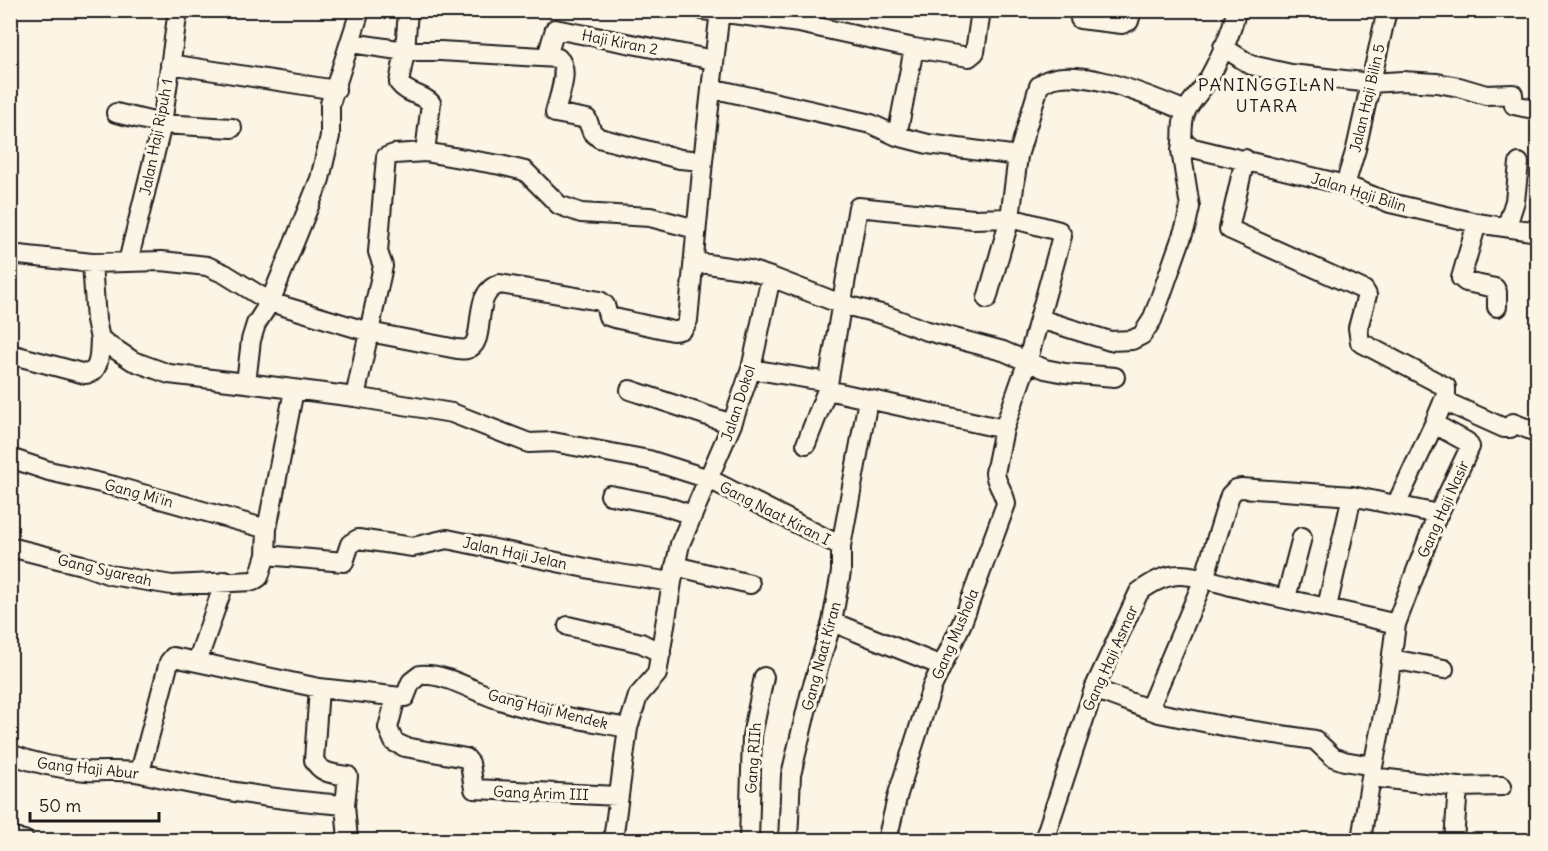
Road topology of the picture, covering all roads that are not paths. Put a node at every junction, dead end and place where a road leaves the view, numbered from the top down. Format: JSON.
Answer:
{"nodes":[{"id":1,"x":178,"y":10,"type":"edge"},
{"id":2,"x":408,"y":10,"type":"edge"},
{"id":3,"x":981,"y":10,"type":"edge"},
{"id":4,"x":1132,"y":10,"type":"edge"},
{"id":5,"x":1236,"y":10,"type":"edge"},
{"id":6,"x":1387,"y":10,"type":"edge"},
{"id":7,"x":714,"y":11,"type":"edge"},
{"id":8,"x":359,"y":14,"type":"dead end"},
{"id":9,"x":1080,"y":19,"type":"dead end"},
{"id":10,"x":351,"y":43,"type":"junction"},
{"id":11,"x":1222,"y":47,"type":"junction"},
{"id":12,"x":914,"y":48,"type":"junction"},
{"id":13,"x":405,"y":51,"type":"junction"},
{"id":14,"x":547,"y":57,"type":"junction"},
{"id":15,"x":714,"y":60,"type":"junction"},
{"id":16,"x":170,"y":64,"type":"junction"},
{"id":17,"x":1371,"y":83,"type":"junction"},
{"id":18,"x":711,"y":88,"type":"junction"},
{"id":19,"x":336,"y":90,"type":"junction"},
{"id":20,"x":1538,"y":110,"type":"edge"},
{"id":21,"x":1186,"y":111,"type":"junction"},
{"id":22,"x":116,"y":113,"type":"dead end"},
{"id":23,"x":162,"y":124,"type":"junction"},
{"id":24,"x":232,"y":128,"type":"dead end"},
{"id":25,"x":897,"y":136,"type":"junction"},
{"id":26,"x":1183,"y":142,"type":"junction"},
{"id":27,"x":425,"y":152,"type":"junction"},
{"id":28,"x":1018,"y":156,"type":"junction"},
{"id":29,"x":1245,"y":159,"type":"junction"},
{"id":30,"x":703,"y":161,"type":"junction"},
{"id":31,"x":1519,"y":163,"type":"dead end"},
{"id":32,"x":1345,"y":185,"type":"junction"},
{"id":33,"x":1010,"y":218,"type":"junction"},
{"id":34,"x":1477,"y":223,"type":"junction"},
{"id":35,"x":1507,"y":226,"type":"junction"},
{"id":36,"x":696,"y":229,"type":"junction"},
{"id":37,"x":1538,"y":232,"type":"edge"},
{"id":38,"x":10,"y":254,"type":"edge"},
{"id":39,"x":92,"y":262,"type":"junction"},
{"id":40,"x":128,"y":262,"type":"junction"},
{"id":41,"x":694,"y":262,"type":"junction"},
{"id":42,"x":771,"y":277,"type":"junction"},
{"id":43,"x":987,"y":299,"type":"dead end"},
{"id":44,"x":270,"y":302,"type":"junction"},
{"id":45,"x":841,"y":304,"type":"junction"},
{"id":46,"x":1497,"y":307,"type":"dead end"},
{"id":47,"x":1040,"y":319,"type":"junction"},
{"id":48,"x":369,"y":332,"type":"junction"},
{"id":49,"x":100,"y":339,"type":"junction"},
{"id":50,"x":10,"y":354,"type":"edge"},
{"id":51,"x":1027,"y":363,"type":"junction"},
{"id":52,"x":750,"y":369,"type":"junction"},
{"id":53,"x":1115,"y":377,"type":"dead end"},
{"id":54,"x":246,"y":383,"type":"junction"},
{"id":55,"x":828,"y":386,"type":"junction"},
{"id":56,"x":294,"y":390,"type":"junction"},
{"id":57,"x":630,"y":390,"type":"dead end"},
{"id":58,"x":355,"y":397,"type":"junction"},
{"id":59,"x":868,"y":400,"type":"junction"},
{"id":60,"x":1444,"y":401,"type":"junction"},
{"id":61,"x":732,"y":424,"type":"junction"},
{"id":62,"x":1434,"y":424,"type":"junction"},
{"id":63,"x":1004,"y":429,"type":"junction"},
{"id":64,"x":1538,"y":433,"type":"edge"},
{"id":65,"x":806,"y":444,"type":"dead end"},
{"id":66,"x":10,"y":458,"type":"edge"},
{"id":67,"x":709,"y":479,"type":"junction"},
{"id":68,"x":610,"y":495,"type":"dead end"},
{"id":69,"x":1352,"y":496,"type":"junction"},
{"id":70,"x":1396,"y":506,"type":"junction"},
{"id":71,"x":1438,"y":514,"type":"junction"},
{"id":72,"x":692,"y":515,"type":"junction"},
{"id":73,"x":267,"y":529,"type":"junction"},
{"id":74,"x":1302,"y":537,"type":"dead end"},
{"id":75,"x":841,"y":546,"type":"junction"},
{"id":76,"x":10,"y":547,"type":"edge"},
{"id":77,"x":266,"y":555,"type":"junction"},
{"id":78,"x":673,"y":574,"type":"junction"},
{"id":79,"x":1204,"y":579,"type":"junction"},
{"id":80,"x":225,"y":581,"type":"junction"},
{"id":81,"x":750,"y":584,"type":"dead end"},
{"id":82,"x":1286,"y":598,"type":"junction"},
{"id":83,"x":1327,"y":607,"type":"junction"},
{"id":84,"x":832,"y":622,"type":"junction"},
{"id":85,"x":1396,"y":624,"type":"junction"},
{"id":86,"x":568,"y":626,"type":"dead end"},
{"id":87,"x":661,"y":653,"type":"junction"},
{"id":88,"x":1392,"y":659,"type":"junction"},
{"id":89,"x":197,"y":662,"type":"junction"},
{"id":90,"x":942,"y":666,"type":"junction"},
{"id":91,"x":1444,"y":669,"type":"dead end"},
{"id":92,"x":764,"y":677,"type":"dead end"},
{"id":93,"x":319,"y":688,"type":"junction"},
{"id":94,"x":1094,"y":689,"type":"junction"},
{"id":95,"x":396,"y":697,"type":"junction"},
{"id":96,"x":1149,"y":709,"type":"junction"},
{"id":97,"x":628,"y":728,"type":"junction"},
{"id":98,"x":10,"y":754,"type":"edge"},
{"id":99,"x":140,"y":772,"type":"junction"},
{"id":100,"x":1372,"y":772,"type":"junction"},
{"id":101,"x":1502,"y":786,"type":"dead end"},
{"id":102,"x":1458,"y":787,"type":"junction"},
{"id":103,"x":618,"y":796,"type":"junction"},
{"id":104,"x":345,"y":805,"type":"junction"},
{"id":105,"x":10,"y":837,"type":"edge"},
{"id":106,"x":24,"y":840,"type":"edge"},
{"id":107,"x":348,"y":840,"type":"edge"},
{"id":108,"x":613,"y":840,"type":"edge"},
{"id":109,"x":748,"y":840,"type":"edge"},
{"id":110,"x":788,"y":840,"type":"edge"},
{"id":111,"x":887,"y":840,"type":"edge"},
{"id":112,"x":1044,"y":840,"type":"edge"},
{"id":113,"x":1361,"y":840,"type":"edge"},
{"id":114,"x":1454,"y":840,"type":"edge"}],
"edges":[{"from":1,"to":16,"type":"street","name":"Jalan Haji Ripuh 1"},
{"from":2,"to":13,"type":"street"},
{"from":3,"to":12,"type":"street"},
{"from":4,"to":9,"type":"street"},
{"from":5,"to":11,"type":"street"},
{"from":6,"to":17,"type":"street","name":"Jalan Haji Bilin 5"},
{"from":7,"to":12,"type":"street"},
{"from":7,"to":15,"type":"street"},
{"from":8,"to":10,"type":"street"},
{"from":10,"to":13,"type":"street"},
{"from":10,"to":19,"type":"street"},
{"from":11,"to":17,"type":"street"},
{"from":11,"to":21,"type":"street"},
{"from":12,"to":25,"type":"street"},
{"from":13,"to":14,"type":"street"},
{"from":13,"to":27,"type":"street"},
{"from":14,"to":15,"type":"street","name":"Haji Kiran 2"},
{"from":14,"to":30,"type":"street"},
{"from":15,"to":18,"type":"street"},
{"from":16,"to":19,"type":"street"},
{"from":16,"to":23,"type":"street","name":"Jalan Haji Ripuh 1"},
{"from":17,"to":20,"type":"street"},
{"from":17,"to":32,"type":"street","name":"Jalan Haji Bilin 5"},
{"from":18,"to":25,"type":"street"},
{"from":18,"to":30,"type":"street"},
{"from":19,"to":44,"type":"street"},
{"from":21,"to":26,"type":"street"},
{"from":21,"to":28,"type":"street"},
{"from":22,"to":23,"type":"street"},
{"from":23,"to":24,"type":"street"},
{"from":23,"to":40,"type":"street","name":"Jalan Haji Ripuh 1"},
{"from":25,"to":28,"type":"street"},
{"from":26,"to":29,"type":"street","name":"Jalan Haji Bilin"},
{"from":26,"to":47,"type":"street"},
{"from":27,"to":36,"type":"street"},
{"from":27,"to":48,"type":"street"},
{"from":28,"to":33,"type":"street"},
{"from":29,"to":32,"type":"street","name":"Jalan Haji Bilin"},
{"from":29,"to":60,"type":"street"},
{"from":30,"to":36,"type":"street"},
{"from":31,"to":35,"type":"street"},
{"from":32,"to":34,"type":"street","name":"Jalan Haji Bilin"},
{"from":33,"to":43,"type":"street"},
{"from":33,"to":45,"type":"street"},
{"from":33,"to":47,"type":"street","name":"Gang Mushola"},
{"from":34,"to":35,"type":"street","name":"Jalan Haji Bilin"},
{"from":34,"to":46,"type":"street"},
{"from":35,"to":37,"type":"street","name":"Jalan Haji Bilin"},
{"from":36,"to":41,"type":"street"},
{"from":38,"to":39,"type":"street"},
{"from":39,"to":40,"type":"street"},
{"from":39,"to":49,"type":"street"},
{"from":40,"to":44,"type":"street"},
{"from":41,"to":42,"type":"street"},
{"from":41,"to":48,"type":"street"},
{"from":42,"to":45,"type":"street"},
{"from":42,"to":52,"type":"street","name":"Jalan Dokol"},
{"from":44,"to":48,"type":"street"},
{"from":44,"to":54,"type":"street"},
{"from":45,"to":51,"type":"street"},
{"from":45,"to":55,"type":"street"},
{"from":47,"to":51,"type":"street","name":"Gang Mushola"},
{"from":48,"to":58,"type":"street"},
{"from":49,"to":50,"type":"street"},
{"from":49,"to":54,"type":"street","name":"Gang Naat Kiran I"},
{"from":51,"to":53,"type":"street"},
{"from":51,"to":63,"type":"street","name":"Gang Mushola"},
{"from":52,"to":55,"type":"street"},
{"from":52,"to":61,"type":"street","name":"Jalan Dokol"},
{"from":54,"to":56,"type":"street","name":"Gang Naat Kiran I"},
{"from":55,"to":59,"type":"street"},
{"from":55,"to":65,"type":"street"},
{"from":56,"to":58,"type":"street","name":"Gang Naat Kiran I"},
{"from":56,"to":73,"type":"street","name":"Gang Syareah"},
{"from":57,"to":61,"type":"street"},
{"from":58,"to":67,"type":"street","name":"Gang Naat Kiran I"},
{"from":59,"to":63,"type":"street"},
{"from":59,"to":75,"type":"street","name":"Gang Naat Kiran"},
{"from":60,"to":62,"type":"street"},
{"from":60,"to":64,"type":"street"},
{"from":61,"to":67,"type":"street","name":"Jalan Dokol"},
{"from":62,"to":70,"type":"street"},
{"from":62,"to":71,"type":"street","name":"Gang Haji Nasir"},
{"from":63,"to":90,"type":"street","name":"Gang Mushola"},
{"from":66,"to":73,"type":"street","name":"Gang Mi'in"},
{"from":67,"to":72,"type":"street","name":"Jalan Dokol"},
{"from":67,"to":75,"type":"street","name":"Gang Naat Kiran I"},
{"from":68,"to":72,"type":"street"},
{"from":69,"to":70,"type":"street"},
{"from":69,"to":79,"type":"street"},
{"from":69,"to":83,"type":"street"},
{"from":70,"to":71,"type":"street"},
{"from":71,"to":85,"type":"street","name":"Gang Haji Nasir"},
{"from":72,"to":78,"type":"street","name":"Jalan Dokol"},
{"from":73,"to":77,"type":"street","name":"Gang Syareah"},
{"from":74,"to":82,"type":"street"},
{"from":75,"to":84,"type":"street","name":"Gang Naat Kiran"},
{"from":76,"to":80,"type":"street","name":"Gang Syareah"},
{"from":77,"to":78,"type":"street","name":"Jalan Haji Jelan"},
{"from":77,"to":80,"type":"street","name":"Gang Syareah"},
{"from":78,"to":81,"type":"street"},
{"from":78,"to":87,"type":"street","name":"Jalan Dokol"},
{"from":79,"to":82,"type":"street","name":"Gang Haji Asmar"},
{"from":79,"to":94,"type":"street","name":"Gang Haji Asmar"},
{"from":79,"to":96,"type":"street"},
{"from":80,"to":89,"type":"street"},
{"from":82,"to":83,"type":"street","name":"Gang Haji Asmar"},
{"from":83,"to":85,"type":"street","name":"Gang Haji Asmar"},
{"from":84,"to":90,"type":"street"},
{"from":84,"to":110,"type":"street","name":"Gang Naat Kiran"},
{"from":85,"to":88,"type":"street","name":"Gang Haji Nasir"},
{"from":86,"to":87,"type":"street"},
{"from":87,"to":97,"type":"street","name":"Jalan Dokol"},
{"from":88,"to":91,"type":"street"},
{"from":88,"to":100,"type":"street","name":"Gang Haji Nasir"},
{"from":89,"to":93,"type":"street"},
{"from":89,"to":99,"type":"street"},
{"from":90,"to":111,"type":"street","name":"Gang Mushola"},
{"from":92,"to":109,"type":"street","name":"Gang RIIh"},
{"from":93,"to":95,"type":"street"},
{"from":93,"to":104,"type":"street"},
{"from":94,"to":96,"type":"street"},
{"from":94,"to":112,"type":"street","name":"Gang Haji Asmar"},
{"from":95,"to":97,"type":"street","name":"Gang Haji Mendek"},
{"from":95,"to":103,"type":"street","name":"Gang Arim III"},
{"from":96,"to":100,"type":"street"},
{"from":97,"to":103,"type":"street","name":"Jalan Dokol"},
{"from":98,"to":99,"type":"street","name":"Gang Haji Abur"},
{"from":99,"to":104,"type":"street","name":"Gang Haji Abur"},
{"from":100,"to":102,"type":"street"},
{"from":100,"to":113,"type":"street","name":"Gang Haji Nasir"},
{"from":101,"to":102,"type":"street"},
{"from":102,"to":114,"type":"street"},
{"from":103,"to":108,"type":"street","name":"Jalan Dokol"},
{"from":104,"to":107,"type":"street"},
{"from":105,"to":106,"type":"street"}]}
